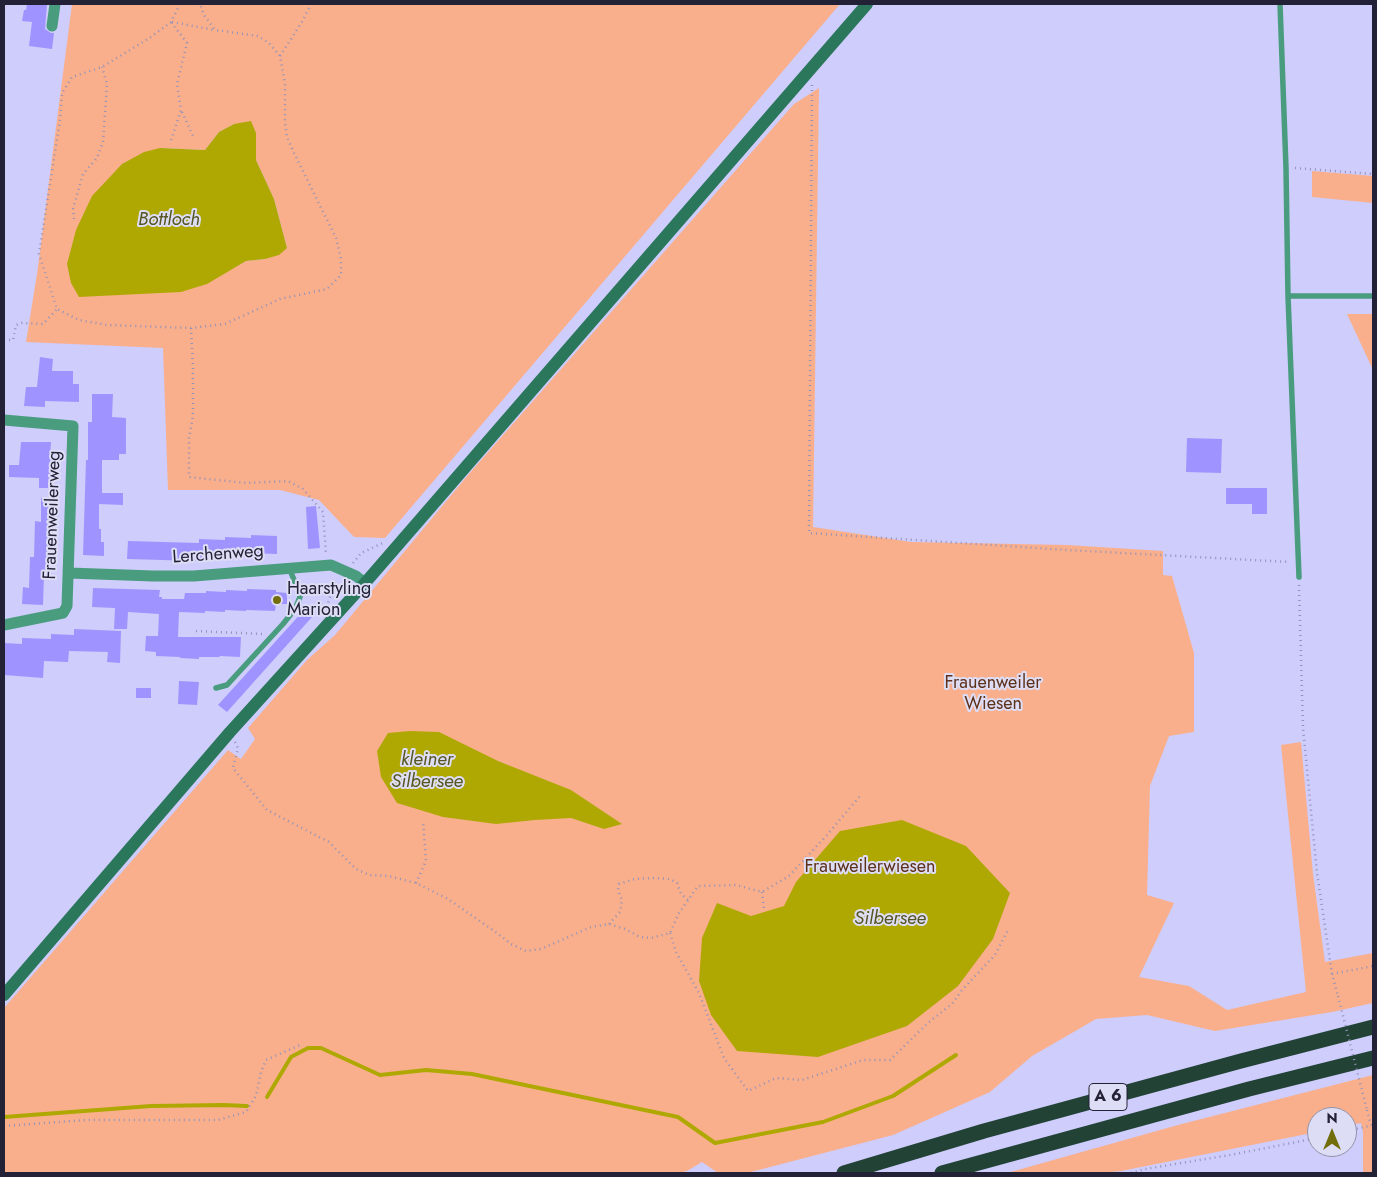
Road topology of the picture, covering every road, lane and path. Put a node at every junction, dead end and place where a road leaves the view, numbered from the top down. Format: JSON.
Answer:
{"nodes":[{"id":1,"x":55,"y":4,"type":"edge"},
{"id":2,"x":180,"y":4,"type":"edge"},
{"id":3,"x":200,"y":4,"type":"edge"},
{"id":4,"x":311,"y":4,"type":"edge"},
{"id":5,"x":867,"y":4,"type":"edge"},
{"id":6,"x":1280,"y":4,"type":"edge"},
{"id":7,"x":171,"y":22,"type":"junction"},
{"id":8,"x":52,"y":26,"type":"dead end"},
{"id":9,"x":215,"y":30,"type":"junction"},
{"id":10,"x":280,"y":56,"type":"junction"},
{"id":11,"x":102,"y":67,"type":"junction"},
{"id":12,"x":812,"y":68,"type":"junction"},
{"id":13,"x":181,"y":110,"type":"junction"},
{"id":14,"x":194,"y":138,"type":"dead end"},
{"id":15,"x":170,"y":140,"type":"dead end"},
{"id":16,"x":1286,"y":168,"type":"junction"},
{"id":17,"x":1373,"y":174,"type":"edge"},
{"id":18,"x":74,"y":219,"type":"dead end"},
{"id":19,"x":1288,"y":296,"type":"junction"},
{"id":20,"x":1373,"y":296,"type":"edge"},
{"id":21,"x":57,"y":309,"type":"junction"},
{"id":22,"x":191,"y":328,"type":"junction"},
{"id":23,"x":4,"y":340,"type":"edge"},
{"id":24,"x":4,"y":420,"type":"edge"},
{"id":25,"x":1298,"y":562,"type":"junction"},
{"id":26,"x":331,"y":564,"type":"junction"},
{"id":27,"x":289,"y":568,"type":"junction"},
{"id":28,"x":69,"y":573,"type":"junction"},
{"id":29,"x":1299,"y":577,"type":"joint"},
{"id":30,"x":365,"y":583,"type":"junction"},
{"id":31,"x":4,"y":625,"type":"edge"},
{"id":32,"x":196,"y":631,"type":"dead end"},
{"id":33,"x":274,"y":634,"type":"junction"},
{"id":34,"x":216,"y":688,"type":"dead end"},
{"id":35,"x":238,"y":748,"type":"dead end"},
{"id":36,"x":860,"y":796,"type":"dead end"},
{"id":37,"x":423,"y":821,"type":"dead end"},
{"id":38,"x":416,"y":883,"type":"junction"},
{"id":39,"x":762,"y":892,"type":"junction"},
{"id":40,"x":688,"y":900,"type":"junction"},
{"id":41,"x":764,"y":909,"type":"dead end"},
{"id":42,"x":609,"y":924,"type":"junction"},
{"id":43,"x":1009,"y":928,"type":"dead end"},
{"id":44,"x":670,"y":933,"type":"junction"},
{"id":45,"x":1373,"y":966,"type":"edge"},
{"id":46,"x":1332,"y":974,"type":"junction"},
{"id":47,"x":4,"y":995,"type":"edge"},
{"id":48,"x":1373,"y":1027,"type":"edge"},
{"id":49,"x":300,"y":1045,"type":"dead end"},
{"id":50,"x":1373,"y":1058,"type":"edge"},
{"id":51,"x":1372,"y":1125,"type":"edge"},
{"id":52,"x":4,"y":1126,"type":"edge"},
{"id":53,"x":1357,"y":1129,"type":"edge"},
{"id":54,"x":1307,"y":1140,"type":"edge"},
{"id":55,"x":844,"y":1173,"type":"edge"},
{"id":56,"x":942,"y":1173,"type":"edge"},
{"id":57,"x":1131,"y":1173,"type":"edge"}],
"edges":[{"from":1,"to":8,"type":"street"},
{"from":2,"to":7,"type":"path"},
{"from":3,"to":9,"type":"path"},
{"from":4,"to":10,"type":"path"},
{"from":5,"to":12,"type":"main road"},
{"from":6,"to":16,"type":"lane"},
{"from":7,"to":9,"type":"path"},
{"from":7,"to":11,"type":"path"},
{"from":7,"to":13,"type":"path"},
{"from":9,"to":10,"type":"path"},
{"from":10,"to":22,"type":"path"},
{"from":11,"to":18,"type":"path"},
{"from":11,"to":21,"type":"path"},
{"from":12,"to":25,"type":"path"},
{"from":12,"to":30,"type":"main road"},
{"from":13,"to":14,"type":"path"},
{"from":13,"to":15,"type":"path"},
{"from":16,"to":17,"type":"path"},
{"from":16,"to":19,"type":"lane"},
{"from":19,"to":20,"type":"lane"},
{"from":19,"to":25,"type":"lane"},
{"from":21,"to":22,"type":"path"},
{"from":21,"to":23,"type":"path"},
{"from":22,"to":26,"type":"path"},
{"from":24,"to":28,"type":"street","name":"Frauenweilerweg"},
{"from":25,"to":29,"type":"lane"},
{"from":26,"to":27,"type":"street","name":"Lerchenweg"},
{"from":26,"to":30,"type":"street"},
{"from":27,"to":28,"type":"street","name":"Lerchenweg"},
{"from":27,"to":33,"type":"lane"},
{"from":28,"to":31,"type":"street","name":"Frauenweilerweg"},
{"from":29,"to":46,"type":"path"},
{"from":30,"to":47,"type":"main road"},
{"from":32,"to":33,"type":"path"},
{"from":33,"to":34,"type":"lane"},
{"from":35,"to":38,"type":"path"},
{"from":36,"to":39,"type":"path"},
{"from":37,"to":38,"type":"path"},
{"from":38,"to":42,"type":"path"},
{"from":39,"to":40,"type":"path"},
{"from":39,"to":41,"type":"path"},
{"from":40,"to":42,"type":"path"},
{"from":40,"to":44,"type":"path"},
{"from":42,"to":44,"type":"path"},
{"from":43,"to":44,"type":"path"},
{"from":45,"to":46,"type":"path"},
{"from":46,"to":51,"type":"path","bridge":true},
{"from":48,"to":55,"type":"highway","number":"A 6"},
{"from":49,"to":52,"type":"path"},
{"from":50,"to":56,"type":"highway","number":"A 6"},
{"from":51,"to":53,"type":"path"},
{"from":54,"to":57,"type":"path"}]}
